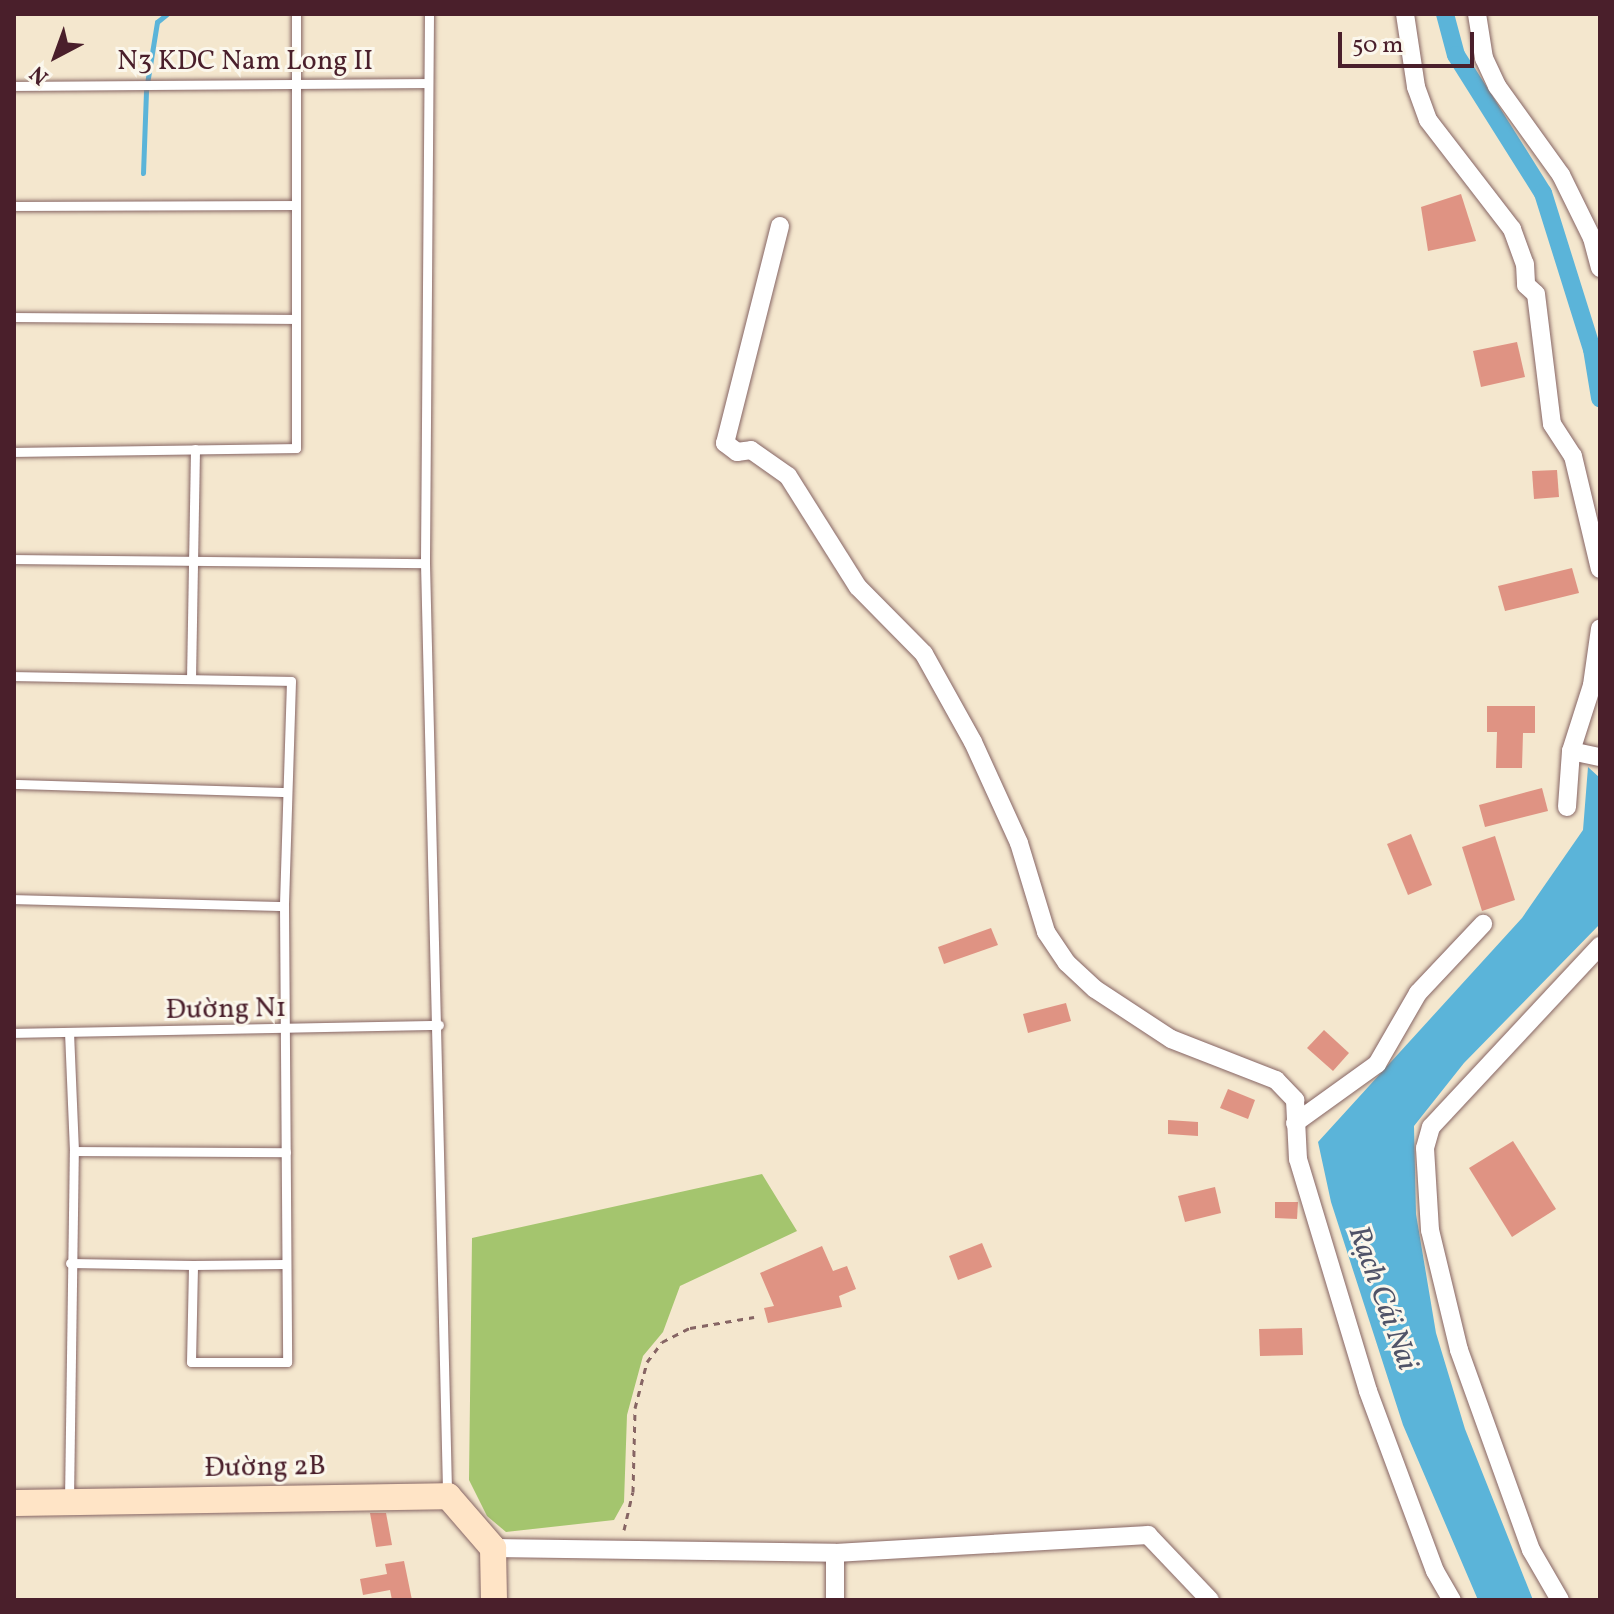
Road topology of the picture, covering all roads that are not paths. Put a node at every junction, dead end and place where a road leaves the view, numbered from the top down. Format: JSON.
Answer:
{"nodes":[{"id":1,"x":296,"y":14,"type":"edge"},
{"id":2,"x":429,"y":14,"type":"edge"},
{"id":3,"x":1405,"y":14,"type":"edge"},
{"id":4,"x":1477,"y":14,"type":"edge"},
{"id":5,"x":428,"y":83,"type":"junction"},
{"id":6,"x":296,"y":84,"type":"junction"},
{"id":7,"x":14,"y":86,"type":"edge"},
{"id":8,"x":296,"y":205,"type":"junction"},
{"id":9,"x":14,"y":206,"type":"edge"},
{"id":10,"x":780,"y":226,"type":"dead end"},
{"id":11,"x":1600,"y":268,"type":"edge"},
{"id":12,"x":14,"y":317,"type":"edge"},
{"id":13,"x":296,"y":319,"type":"junction"},
{"id":14,"x":195,"y":449,"type":"junction"},
{"id":15,"x":14,"y":452,"type":"edge"},
{"id":16,"x":14,"y":559,"type":"edge"},
{"id":17,"x":193,"y":561,"type":"junction"},
{"id":18,"x":425,"y":563,"type":"junction"},
{"id":19,"x":1600,"y":569,"type":"edge"},
{"id":20,"x":1600,"y":629,"type":"edge"},
{"id":21,"x":14,"y":676,"type":"edge"},
{"id":22,"x":191,"y":679,"type":"junction"},
{"id":23,"x":1575,"y":752,"type":"junction"},
{"id":24,"x":1600,"y":757,"type":"edge"},
{"id":25,"x":14,"y":784,"type":"edge"},
{"id":26,"x":286,"y":792,"type":"junction"},
{"id":27,"x":1567,"y":807,"type":"dead end"},
{"id":28,"x":14,"y":899,"type":"edge"},
{"id":29,"x":284,"y":906,"type":"junction"},
{"id":30,"x":1483,"y":924,"type":"dead end"},
{"id":31,"x":1600,"y":946,"type":"edge"},
{"id":32,"x":439,"y":1025,"type":"junction"},
{"id":33,"x":284,"y":1031,"type":"junction"},
{"id":34,"x":14,"y":1033,"type":"edge"},
{"id":35,"x":69,"y":1034,"type":"junction"},
{"id":36,"x":1295,"y":1123,"type":"junction"},
{"id":37,"x":74,"y":1151,"type":"junction"},
{"id":38,"x":286,"y":1152,"type":"junction"},
{"id":39,"x":70,"y":1263,"type":"junction"},
{"id":40,"x":285,"y":1264,"type":"junction"},
{"id":41,"x":193,"y":1265,"type":"junction"},
{"id":42,"x":448,"y":1496,"type":"junction"},
{"id":43,"x":14,"y":1503,"type":"edge"},
{"id":44,"x":69,"y":1503,"type":"junction"},
{"id":45,"x":493,"y":1548,"type":"junction"},
{"id":46,"x":835,"y":1553,"type":"junction"},
{"id":47,"x":494,"y":1600,"type":"edge"},
{"id":48,"x":835,"y":1600,"type":"edge"},
{"id":49,"x":1210,"y":1600,"type":"edge"},
{"id":50,"x":1452,"y":1600,"type":"edge"},
{"id":51,"x":1560,"y":1600,"type":"edge"}],
"edges":[{"from":1,"to":6,"type":"lane"},
{"from":2,"to":5,"type":"lane"},
{"from":3,"to":19,"type":"street"},
{"from":4,"to":11,"type":"street"},
{"from":5,"to":6,"type":"lane","name":"N3 KDC Nam Long II"},
{"from":5,"to":18,"type":"lane"},
{"from":6,"to":7,"type":"lane","name":"N3 KDC Nam Long II"},
{"from":6,"to":8,"type":"lane"},
{"from":8,"to":9,"type":"lane"},
{"from":8,"to":13,"type":"lane"},
{"from":10,"to":36,"type":"street"},
{"from":12,"to":13,"type":"lane"},
{"from":13,"to":14,"type":"lane"},
{"from":14,"to":15,"type":"lane"},
{"from":14,"to":17,"type":"lane"},
{"from":16,"to":17,"type":"lane"},
{"from":17,"to":18,"type":"lane"},
{"from":17,"to":22,"type":"lane"},
{"from":18,"to":32,"type":"lane"},
{"from":20,"to":23,"type":"street"},
{"from":21,"to":22,"type":"lane"},
{"from":22,"to":26,"type":"lane"},
{"from":23,"to":24,"type":"street"},
{"from":23,"to":27,"type":"street"},
{"from":25,"to":26,"type":"lane"},
{"from":26,"to":29,"type":"lane"},
{"from":28,"to":29,"type":"lane"},
{"from":29,"to":33,"type":"lane"},
{"from":30,"to":36,"type":"street"},
{"from":31,"to":51,"type":"street"},
{"from":32,"to":33,"type":"lane","name":"Đường N1"},
{"from":32,"to":42,"type":"lane"},
{"from":33,"to":35,"type":"lane","name":"Đường N1"},
{"from":33,"to":38,"type":"lane"},
{"from":34,"to":35,"type":"lane","name":"Đường N1"},
{"from":35,"to":37,"type":"lane"},
{"from":36,"to":50,"type":"street"},
{"from":37,"to":38,"type":"lane"},
{"from":37,"to":39,"type":"lane"},
{"from":38,"to":40,"type":"lane"},
{"from":39,"to":41,"type":"lane"},
{"from":39,"to":44,"type":"lane"},
{"from":40,"to":41,"type":"lane"},
{"from":40,"to":41,"type":"lane"},
{"from":42,"to":44,"type":"street","name":"Đường 2B"},
{"from":42,"to":45,"type":"street"},
{"from":43,"to":44,"type":"street","name":"Đường 2B"},
{"from":45,"to":46,"type":"street"},
{"from":45,"to":47,"type":"street"},
{"from":46,"to":48,"type":"street"},
{"from":46,"to":49,"type":"street"}]}
